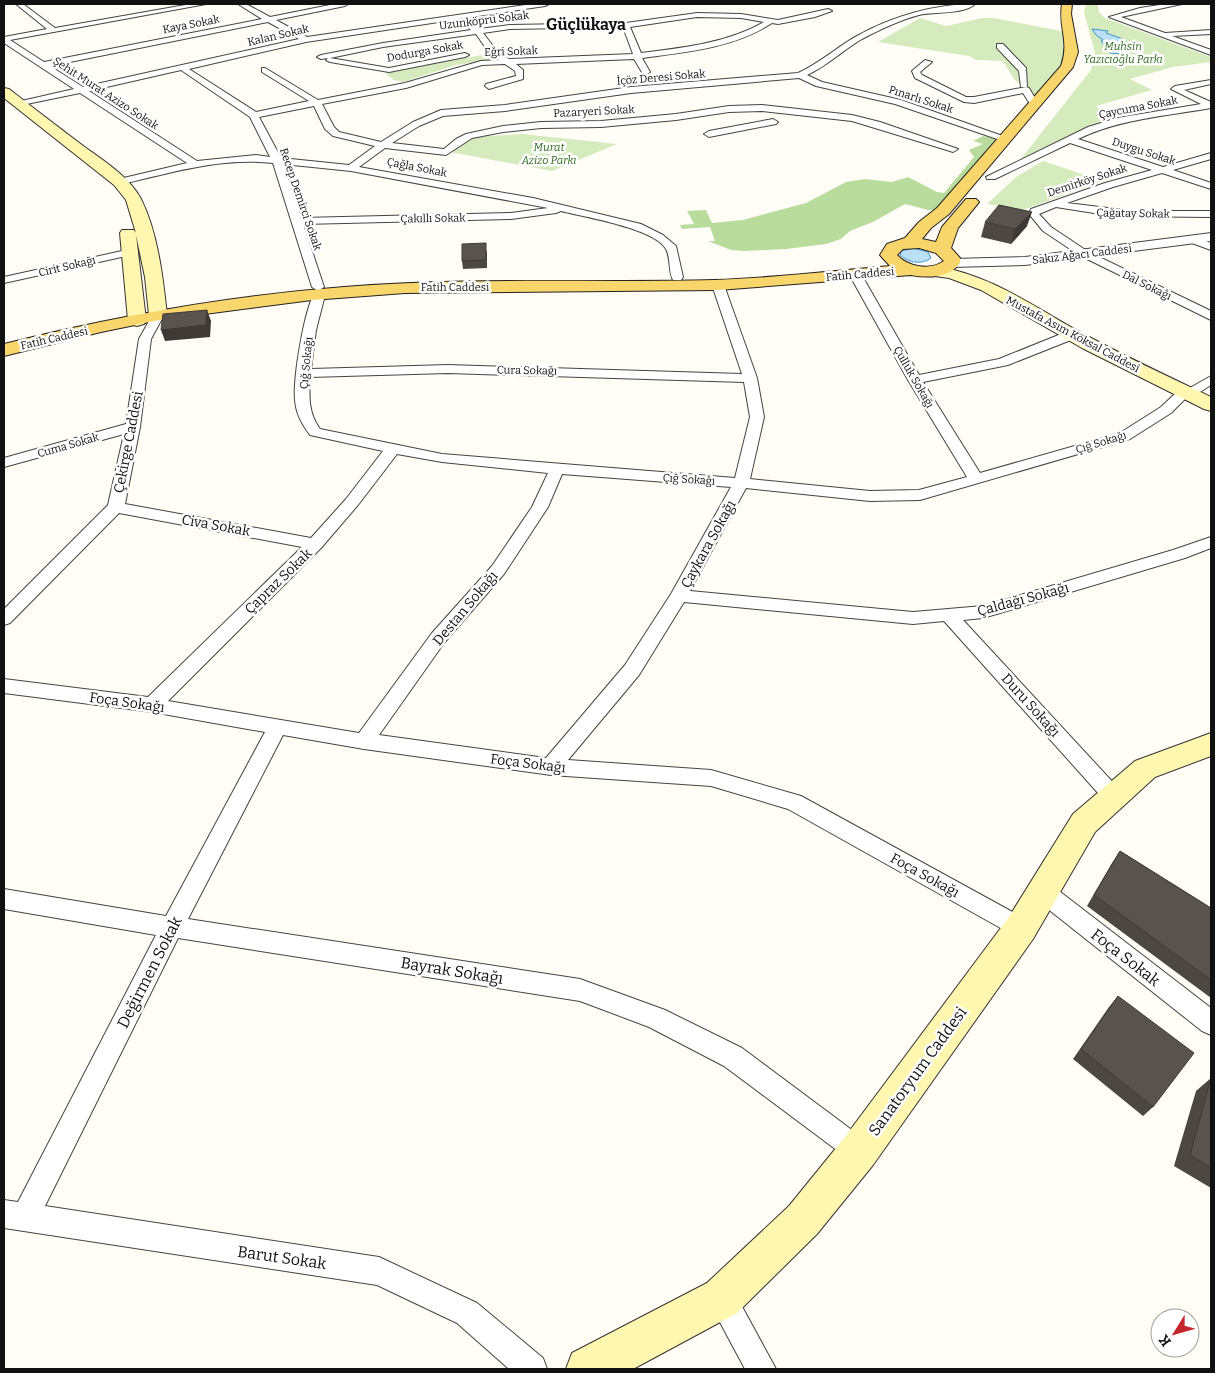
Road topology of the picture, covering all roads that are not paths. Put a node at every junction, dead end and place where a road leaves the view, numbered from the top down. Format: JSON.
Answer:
{"nodes":[{"id":1,"x":20,"y":4,"type":"edge"},
{"id":2,"x":31,"y":4,"type":"edge"},
{"id":3,"x":202,"y":4,"type":"edge"},
{"id":4,"x":241,"y":4,"type":"edge"},
{"id":5,"x":345,"y":4,"type":"edge"},
{"id":6,"x":485,"y":4,"type":"edge"},
{"id":7,"x":545,"y":4,"type":"edge"},
{"id":8,"x":972,"y":4,"type":"edge"},
{"id":9,"x":1067,"y":4,"type":"edge"},
{"id":10,"x":1080,"y":4,"type":"edge"},
{"id":11,"x":1178,"y":4,"type":"edge"},
{"id":12,"x":1114,"y":6,"type":"dead end"},
{"id":13,"x":684,"y":7,"type":"dead end"},
{"id":14,"x":496,"y":10,"type":"junction"},
{"id":15,"x":828,"y":10,"type":"dead end"},
{"id":16,"x":698,"y":15,"type":"junction"},
{"id":17,"x":1113,"y":16,"type":"junction"},
{"id":18,"x":459,"y":17,"type":"junction"},
{"id":19,"x":269,"y":19,"type":"junction"},
{"id":20,"x":769,"y":22,"type":"junction"},
{"id":21,"x":626,"y":25,"type":"junction"},
{"id":22,"x":53,"y":30,"type":"junction"},
{"id":23,"x":478,"y":32,"type":"junction"},
{"id":24,"x":1211,"y":32,"type":"edge"},
{"id":25,"x":1159,"y":34,"type":"junction"},
{"id":26,"x":4,"y":40,"type":"edge"},
{"id":27,"x":306,"y":40,"type":"junction"},
{"id":28,"x":294,"y":43,"type":"junction"},
{"id":29,"x":1000,"y":46,"type":"dead end"},
{"id":30,"x":494,"y":52,"type":"junction"},
{"id":31,"x":484,"y":53,"type":"dead end"},
{"id":32,"x":1211,"y":53,"type":"edge"},
{"id":33,"x":314,"y":54,"type":"junction"},
{"id":34,"x":474,"y":54,"type":"dead end"},
{"id":35,"x":638,"y":56,"type":"junction"},
{"id":36,"x":507,"y":62,"type":"junction"},
{"id":37,"x":928,"y":62,"type":"dead end"},
{"id":38,"x":42,"y":65,"type":"junction"},
{"id":39,"x":184,"y":69,"type":"junction"},
{"id":40,"x":265,"y":70,"type":"dead end"},
{"id":41,"x":646,"y":72,"type":"dead end"},
{"id":42,"x":800,"y":76,"type":"junction"},
{"id":43,"x":1211,"y":82,"type":"edge"},
{"id":44,"x":406,"y":85,"type":"junction"},
{"id":45,"x":1024,"y":85,"type":"dead end"},
{"id":46,"x":489,"y":86,"type":"dead end"},
{"id":47,"x":4,"y":92,"type":"edge"},
{"id":48,"x":82,"y":92,"type":"junction"},
{"id":49,"x":420,"y":93,"type":"dead end"},
{"id":50,"x":316,"y":102,"type":"junction"},
{"id":51,"x":4,"y":104,"type":"edge"},
{"id":52,"x":20,"y":104,"type":"junction"},
{"id":53,"x":437,"y":104,"type":"dead end"},
{"id":54,"x":582,"y":105,"type":"junction"},
{"id":55,"x":1035,"y":105,"type":"junction"},
{"id":56,"x":1211,"y":105,"type":"edge"},
{"id":57,"x":454,"y":111,"type":"junction"},
{"id":58,"x":254,"y":115,"type":"junction"},
{"id":59,"x":773,"y":122,"type":"dead end"},
{"id":60,"x":601,"y":124,"type":"junction"},
{"id":61,"x":709,"y":134,"type":"dead end"},
{"id":62,"x":1006,"y":139,"type":"junction"},
{"id":63,"x":1070,"y":139,"type":"junction"},
{"id":64,"x":383,"y":145,"type":"junction"},
{"id":65,"x":954,"y":149,"type":"dead end"},
{"id":66,"x":1211,"y":156,"type":"edge"},
{"id":67,"x":277,"y":160,"type":"junction"},
{"id":68,"x":195,"y":164,"type":"junction"},
{"id":69,"x":351,"y":168,"type":"junction"},
{"id":70,"x":1162,"y":170,"type":"junction"},
{"id":71,"x":991,"y":177,"type":"junction"},
{"id":72,"x":119,"y":182,"type":"junction"},
{"id":73,"x":1211,"y":186,"type":"edge"},
{"id":74,"x":116,"y":201,"type":"dead end"},
{"id":75,"x":1055,"y":204,"type":"junction"},
{"id":76,"x":569,"y":208,"type":"junction"},
{"id":77,"x":1211,"y":214,"type":"edge"},
{"id":78,"x":124,"y":219,"type":"dead end"},
{"id":79,"x":297,"y":221,"type":"junction"},
{"id":80,"x":1211,"y":237,"type":"edge"},
{"id":81,"x":1193,"y":240,"type":"junction"},
{"id":82,"x":910,"y":243,"type":"junction"},
{"id":83,"x":1211,"y":247,"type":"edge"},
{"id":84,"x":131,"y":252,"type":"junction"},
{"id":85,"x":1083,"y":253,"type":"junction"},
{"id":86,"x":888,"y":255,"type":"junction"},
{"id":87,"x":947,"y":256,"type":"junction"},
{"id":88,"x":911,"y":270,"type":"junction"},
{"id":89,"x":934,"y":271,"type":"junction"},
{"id":90,"x":855,"y":274,"type":"junction"},
{"id":91,"x":677,"y":277,"type":"junction"},
{"id":92,"x":4,"y":280,"type":"edge"},
{"id":93,"x":718,"y":285,"type":"junction"},
{"id":94,"x":318,"y":291,"type":"junction"},
{"id":95,"x":157,"y":312,"type":"junction"},
{"id":96,"x":136,"y":316,"type":"junction"},
{"id":97,"x":1211,"y":316,"type":"edge"},
{"id":98,"x":1071,"y":334,"type":"junction"},
{"id":99,"x":145,"y":339,"type":"junction"},
{"id":100,"x":4,"y":342,"type":"edge"},
{"id":101,"x":4,"y":350,"type":"edge"},
{"id":102,"x":304,"y":373,"type":"junction"},
{"id":103,"x":750,"y":378,"type":"junction"},
{"id":104,"x":915,"y":380,"type":"junction"},
{"id":105,"x":1211,"y":380,"type":"edge"},
{"id":106,"x":1197,"y":393,"type":"edge"},
{"id":107,"x":1211,"y":405,"type":"edge"},
{"id":108,"x":133,"y":427,"type":"junction"},
{"id":109,"x":394,"y":447,"type":"junction"},
{"id":110,"x":4,"y":463,"type":"edge"},
{"id":111,"x":557,"y":469,"type":"junction"},
{"id":112,"x":975,"y":478,"type":"junction"},
{"id":113,"x":741,"y":483,"type":"junction"},
{"id":114,"x":116,"y":507,"type":"junction"},
{"id":115,"x":1211,"y":542,"type":"edge"},
{"id":116,"x":315,"y":544,"type":"junction"},
{"id":117,"x":679,"y":596,"type":"junction"},
{"id":118,"x":948,"y":615,"type":"junction"},
{"id":119,"x":4,"y":619,"type":"edge"},
{"id":120,"x":4,"y":686,"type":"edge"},
{"id":121,"x":152,"y":705,"type":"junction"},
{"id":122,"x":278,"y":727,"type":"junction"},
{"id":123,"x":364,"y":741,"type":"junction"},
{"id":124,"x":1211,"y":744,"type":"edge"},
{"id":125,"x":550,"y":767,"type":"junction"},
{"id":126,"x":1113,"y":796,"type":"junction"},
{"id":127,"x":1042,"y":892,"type":"junction"},
{"id":128,"x":4,"y":899,"type":"edge"},
{"id":129,"x":172,"y":927,"type":"junction"},
{"id":130,"x":1021,"y":928,"type":"junction"},
{"id":131,"x":1211,"y":1023,"type":"edge"},
{"id":132,"x":858,"y":1151,"type":"junction"},
{"id":133,"x":14,"y":1216,"type":"edge"},
{"id":134,"x":722,"y":1298,"type":"junction"},
{"id":135,"x":532,"y":1369,"type":"edge"},
{"id":136,"x":588,"y":1369,"type":"edge"},
{"id":137,"x":760,"y":1369,"type":"edge"}],
"edges":[{"from":1,"to":2,"type":"street"},
{"from":1,"to":22,"type":"street"},
{"from":3,"to":22,"type":"street"},
{"from":4,"to":19,"type":"street"},
{"from":5,"to":19,"type":"street","name":"Kaya Sokak"},
{"from":6,"to":14,"type":"street"},
{"from":7,"to":14,"type":"street","name":"Kalan Sokak"},
{"from":8,"to":42,"type":"street","name":"İçöz Deresi Sokak"},
{"from":9,"to":55,"type":"main road"},
{"from":10,"to":71,"type":"main road"},
{"from":11,"to":17,"type":"street"},
{"from":12,"to":17,"type":"street"},
{"from":13,"to":16,"type":"street"},
{"from":14,"to":18,"type":"street","name":"Kalan Sokak"},
{"from":15,"to":20,"type":"street","name":"Uzunköprü Sokak"},
{"from":16,"to":20,"type":"street","name":"Uzunköprü Sokak"},
{"from":16,"to":21,"type":"street","name":"Uzunköprü Sokak"},
{"from":17,"to":25,"type":"street"},
{"from":18,"to":23,"type":"street"},
{"from":18,"to":27,"type":"street","name":"Kalan Sokak"},
{"from":19,"to":27,"type":"street"},
{"from":19,"to":38,"type":"street","name":"Kaya Sokak"},
{"from":20,"to":35,"type":"street","name":"Eğri Sokak"},
{"from":21,"to":23,"type":"street","name":"Uzunköprü Sokak"},
{"from":21,"to":35,"type":"street"},
{"from":22,"to":26,"type":"street"},
{"from":23,"to":30,"type":"street"},
{"from":23,"to":33,"type":"street","name":"Uzunköprü Sokak"},
{"from":24,"to":25,"type":"street"},
{"from":25,"to":32,"type":"street"},
{"from":26,"to":38,"type":"street","name":"Şehit Murat Azizo Sokak"},
{"from":27,"to":28,"type":"street","name":"Kalan Sokak"},
{"from":28,"to":33,"type":"street","name":"Dodurga Sokak"},
{"from":28,"to":39,"type":"street","name":"Kalan Sokak"},
{"from":29,"to":45,"type":"street"},
{"from":30,"to":31,"type":"street","name":"Dodurga Sokak"},
{"from":30,"to":36,"type":"street"},
{"from":33,"to":34,"type":"street","name":"Dodurga Sokak"},
{"from":35,"to":36,"type":"street","name":"Eğri Sokak"},
{"from":35,"to":41,"type":"street"},
{"from":36,"to":44,"type":"street","name":"Eğri Sokak"},
{"from":36,"to":46,"type":"street"},
{"from":37,"to":55,"type":"street"},
{"from":38,"to":48,"type":"street","name":"Şehit Murat Azizo Sokak"},
{"from":39,"to":48,"type":"street","name":"Kalan Sokak"},
{"from":39,"to":58,"type":"street","name":"Recep Demirci Sokak"},
{"from":40,"to":50,"type":"street"},
{"from":42,"to":54,"type":"street","name":"İçöz Deresi Sokak"},
{"from":42,"to":62,"type":"street","name":"Pınarlı Sokak"},
{"from":43,"to":56,"type":"street"},
{"from":44,"to":49,"type":"street"},
{"from":44,"to":50,"type":"street","name":"Eğri Sokak"},
{"from":47,"to":52,"type":"main road"},
{"from":48,"to":52,"type":"street","name":"Kalan Sokak"},
{"from":48,"to":68,"type":"street","name":"Şehit Murat Azizo Sokak"},
{"from":50,"to":58,"type":"street","name":"Eğri Sokak"},
{"from":50,"to":64,"type":"street","name":"Pazaryeri Sokak"},
{"from":51,"to":74,"type":"main road"},
{"from":52,"to":72,"type":"main road"},
{"from":53,"to":57,"type":"street"},
{"from":54,"to":57,"type":"street","name":"İçöz Deresi Sokak"},
{"from":54,"to":60,"type":"street"},
{"from":55,"to":62,"type":"main road"},
{"from":56,"to":63,"type":"street","name":"Çaycuma Sokak"},
{"from":57,"to":64,"type":"street","name":"İçöz Deresi Sokak"},
{"from":58,"to":67,"type":"street","name":"Recep Demirci Sokak"},
{"from":59,"to":61,"type":"street"},
{"from":60,"to":64,"type":"street","name":"Pazaryeri Sokak"},
{"from":60,"to":65,"type":"street","name":"Pazaryeri Sokak"},
{"from":62,"to":82,"type":"main road"},
{"from":63,"to":70,"type":"street","name":"Duygu Sokak"},
{"from":63,"to":71,"type":"street","name":"Çaycuma Sokak"},
{"from":64,"to":69,"type":"street","name":"İçöz Deresi Sokak"},
{"from":66,"to":70,"type":"street","name":"Demirköy Sokak"},
{"from":67,"to":68,"type":"street","name":"Çağla Sokak"},
{"from":67,"to":69,"type":"street","name":"Çağla Sokak"},
{"from":67,"to":79,"type":"street","name":"Recep Demirci Sokak"},
{"from":68,"to":72,"type":"street","name":"Çağla Sokak"},
{"from":69,"to":76,"type":"street","name":"Çağla Sokak"},
{"from":70,"to":73,"type":"street","name":"Duygu Sokak"},
{"from":70,"to":75,"type":"street","name":"Demirköy Sokak"},
{"from":71,"to":87,"type":"main road"},
{"from":72,"to":95,"type":"main road"},
{"from":75,"to":77,"type":"street","name":"Çağatay Sokak"},
{"from":75,"to":85,"type":"street","name":"Demirköy Sokak"},
{"from":76,"to":79,"type":"street","name":"Çakıllı Sokak"},
{"from":76,"to":91,"type":"street","name":"Çağla Sokak"},
{"from":78,"to":84,"type":"main road"},
{"from":79,"to":94,"type":"street","name":"Recep Demirci Sokak"},
{"from":80,"to":81,"type":"street","name":"Sakız Ağacı Caddesi"},
{"from":81,"to":83,"type":"street"},
{"from":81,"to":85,"type":"street","name":"Sakız Ağacı Caddesi"},
{"from":82,"to":86,"type":"main road","name":"Fatih Caddesi"},
{"from":82,"to":87,"type":"main road"},
{"from":84,"to":92,"type":"street","name":"Cirit Sokağı"},
{"from":84,"to":96,"type":"main road"},
{"from":85,"to":87,"type":"street","name":"Sakız Ağacı Caddesi"},
{"from":85,"to":97,"type":"street","name":"Dal Sokağı"},
{"from":86,"to":88,"type":"main road"},
{"from":86,"to":91,"type":"main road","name":"Fatih Caddesi"},
{"from":87,"to":89,"type":"main road"},
{"from":87,"to":106,"type":"main road","name":"Mustafa Asım Köksal Caddesi"},
{"from":88,"to":89,"type":"main road","name":"Fatih Caddesi"},
{"from":88,"to":90,"type":"main road","name":"Fatih Caddesi"},
{"from":89,"to":98,"type":"main road","name":"Mustafa Asım Köksal Caddesi"},
{"from":90,"to":93,"type":"main road","name":"Fatih Caddesi"},
{"from":90,"to":104,"type":"street","name":"Çulluk Sokağı"},
{"from":91,"to":94,"type":"main road","name":"Fatih Caddesi"},
{"from":93,"to":94,"type":"main road","name":"Fatih Caddesi"},
{"from":93,"to":103,"type":"street","name":"Çaykara Sokağı"},
{"from":94,"to":95,"type":"main road","name":"Fatih Caddesi"},
{"from":94,"to":102,"type":"street","name":"Çığ Sokağı"},
{"from":95,"to":96,"type":"main road","name":"Fatih Caddesi"},
{"from":95,"to":99,"type":"street","name":"Çekirge Caddesi"},
{"from":96,"to":99,"type":"street"},
{"from":96,"to":100,"type":"main road","name":"Fatih Caddesi"},
{"from":96,"to":101,"type":"main road","name":"Fatih Caddesi"},
{"from":98,"to":104,"type":"street"},
{"from":98,"to":106,"type":"main road","name":"Mustafa Asım Köksal Caddesi"},
{"from":99,"to":108,"type":"street","name":"Çekirge Caddesi"},
{"from":102,"to":103,"type":"street","name":"Cura Sokağı"},
{"from":102,"to":109,"type":"street","name":"Çığ Sokağı"},
{"from":103,"to":113,"type":"street","name":"Çaykara Sokağı"},
{"from":104,"to":112,"type":"street","name":"Çulluk Sokağı"},
{"from":105,"to":106,"type":"street","name":"Çığ Sokağı"},
{"from":106,"to":107,"type":"main road","name":"Mustafa Asım Köksal Caddesi"},
{"from":106,"to":112,"type":"street","name":"Çığ Sokağı"},
{"from":108,"to":110,"type":"street","name":"Cuma Sokak"},
{"from":108,"to":114,"type":"street","name":"Çekirge Caddesi"},
{"from":109,"to":111,"type":"street","name":"Çığ Sokağı"},
{"from":109,"to":116,"type":"street","name":"Çapraz Sokak"},
{"from":111,"to":113,"type":"street","name":"Çığ Sokağı"},
{"from":111,"to":123,"type":"street","name":"Destan Sokağı"},
{"from":112,"to":113,"type":"street","name":"Çığ Sokağı"},
{"from":113,"to":117,"type":"street","name":"Çaykara Sokağı"},
{"from":114,"to":116,"type":"street","name":"Civa Sokak"},
{"from":114,"to":119,"type":"street","name":"Çekirge Caddesi"},
{"from":115,"to":118,"type":"street","name":"Çaldağı Sokağı"},
{"from":116,"to":121,"type":"street","name":"Çapraz Sokak"},
{"from":117,"to":118,"type":"street","name":"Çaldağı Sokağı"},
{"from":117,"to":125,"type":"street","name":"Çaykara Sokağı"},
{"from":118,"to":126,"type":"street","name":"Duru Sokağı"},
{"from":120,"to":121,"type":"street","name":"Foça Sokağı"},
{"from":121,"to":122,"type":"street","name":"Foça Sokağı"},
{"from":122,"to":123,"type":"street","name":"Foça Sokağı"},
{"from":122,"to":129,"type":"street","name":"Değirmen Sokak"},
{"from":123,"to":125,"type":"street","name":"Foça Sokağı"},
{"from":124,"to":126,"type":"main road","name":"Sanatoryum Caddesi"},
{"from":125,"to":130,"type":"street","name":"Foça Sokağı"},
{"from":126,"to":127,"type":"main road","name":"Sanatoryum Caddesi"},
{"from":127,"to":130,"type":"main road","name":"Sanatoryum Caddesi"},
{"from":127,"to":131,"type":"street","name":"Foça Sokak"},
{"from":128,"to":129,"type":"street","name":"Bayrak Sokağı"},
{"from":129,"to":132,"type":"street","name":"Bayrak Sokağı"},
{"from":129,"to":133,"type":"street","name":"Değirmen Sokak"},
{"from":130,"to":132,"type":"main road","name":"Sanatoryum Caddesi"},
{"from":132,"to":134,"type":"main road","name":"Sanatoryum Caddesi"},
{"from":133,"to":135,"type":"street","name":"Barut Sokak"},
{"from":134,"to":136,"type":"main road","name":"Sanatoryum Caddesi"},
{"from":134,"to":137,"type":"street"}]}
